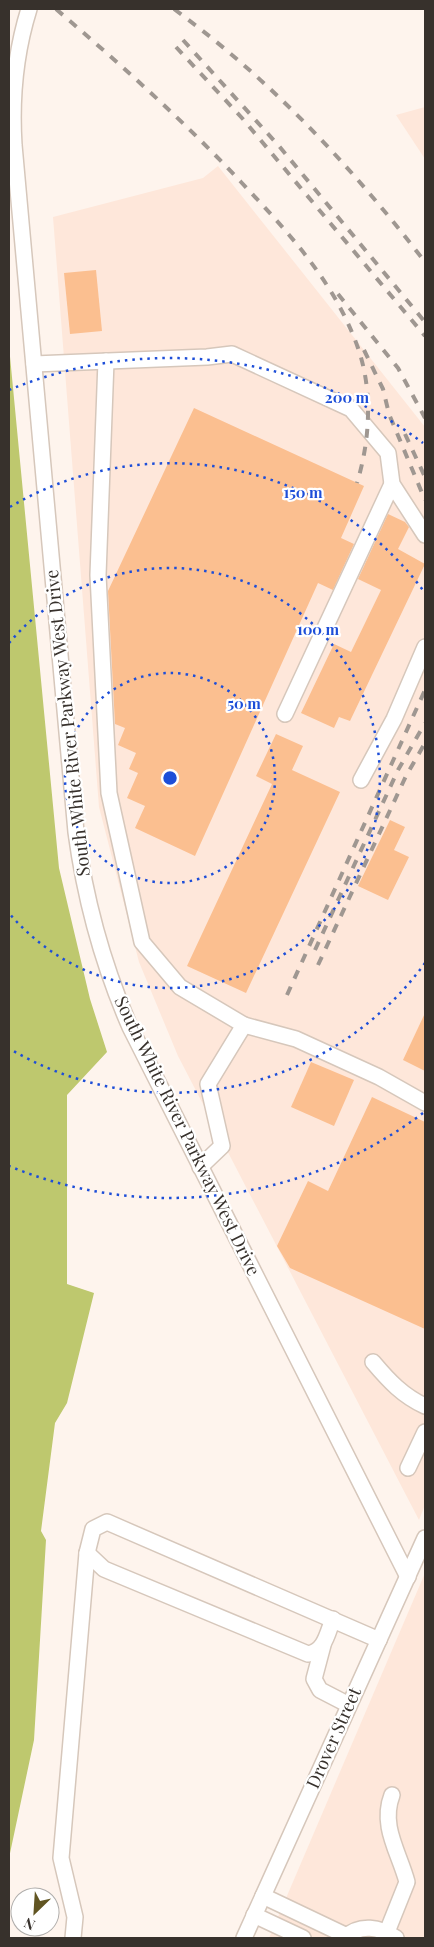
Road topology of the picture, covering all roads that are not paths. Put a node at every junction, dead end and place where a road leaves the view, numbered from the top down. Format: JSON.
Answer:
{"nodes":[{"id":1,"x":29,"y":9,"type":"edge"},
{"id":2,"x":106,"y":361,"type":"junction"},
{"id":3,"x":34,"y":364,"type":"junction"},
{"id":4,"x":392,"y":484,"type":"junction"},
{"id":5,"x":425,"y":535,"type":"edge"},
{"id":6,"x":425,"y":647,"type":"edge"},
{"id":7,"x":285,"y":714,"type":"dead end"},
{"id":8,"x":361,"y":780,"type":"dead end"},
{"id":9,"x":244,"y":1025,"type":"junction"},
{"id":10,"x":425,"y":1103,"type":"edge"},
{"id":11,"x":200,"y":1167,"type":"junction"},
{"id":12,"x":374,"y":1362,"type":"dead end"},
{"id":13,"x":425,"y":1406,"type":"edge"},
{"id":14,"x":425,"y":1432,"type":"edge"},
{"id":15,"x":408,"y":1468,"type":"dead end"},
{"id":16,"x":425,"y":1538,"type":"edge"},
{"id":17,"x":86,"y":1553,"type":"junction"},
{"id":18,"x":408,"y":1577,"type":"junction"},
{"id":19,"x":333,"y":1619,"type":"junction"},
{"id":20,"x":379,"y":1640,"type":"junction"},
{"id":21,"x":323,"y":1645,"type":"junction"},
{"id":22,"x":349,"y":1705,"type":"junction"},
{"id":23,"x":392,"y":1795,"type":"dead end"},
{"id":24,"x":263,"y":1896,"type":"junction"},
{"id":25,"x":254,"y":1915,"type":"junction"},
{"id":26,"x":392,"y":1935,"type":"edge"},
{"id":27,"x":298,"y":1936,"type":"edge"},
{"id":28,"x":346,"y":1937,"type":"edge"},
{"id":29,"x":73,"y":1938,"type":"edge"},
{"id":30,"x":244,"y":1938,"type":"edge"},
{"id":31,"x":275,"y":1938,"type":"edge"}],
"edges":[{"from":1,"to":3,"type":"street","name":"South White River Parkway West Drive"},
{"from":2,"to":3,"type":"street"},
{"from":2,"to":4,"type":"street"},
{"from":2,"to":9,"type":"street"},
{"from":3,"to":11,"type":"street","name":"South White River Parkway West Drive"},
{"from":4,"to":5,"type":"street"},
{"from":4,"to":7,"type":"street"},
{"from":6,"to":8,"type":"street"},
{"from":9,"to":10,"type":"street"},
{"from":9,"to":11,"type":"street"},
{"from":11,"to":18,"type":"street","name":"South White River Parkway West Drive"},
{"from":12,"to":13,"type":"street"},
{"from":14,"to":15,"type":"street"},
{"from":16,"to":18,"type":"street","name":"Drover Street"},
{"from":17,"to":19,"type":"street"},
{"from":17,"to":21,"type":"street"},
{"from":17,"to":29,"type":"street"},
{"from":18,"to":20,"type":"street","name":"Drover Street"},
{"from":19,"to":20,"type":"street"},
{"from":19,"to":21,"type":"street"},
{"from":20,"to":22,"type":"street","name":"Drover Street"},
{"from":21,"to":22,"type":"street"},
{"from":22,"to":24,"type":"street","name":"Drover Street"},
{"from":23,"to":26,"type":"street"},
{"from":24,"to":25,"type":"street","name":"Drover Street"},
{"from":24,"to":28,"type":"street"},
{"from":25,"to":27,"type":"street"},
{"from":25,"to":30,"type":"street","name":"Drover Street"},
{"from":26,"to":28,"type":"street"},
{"from":27,"to":31,"type":"street"}]}
